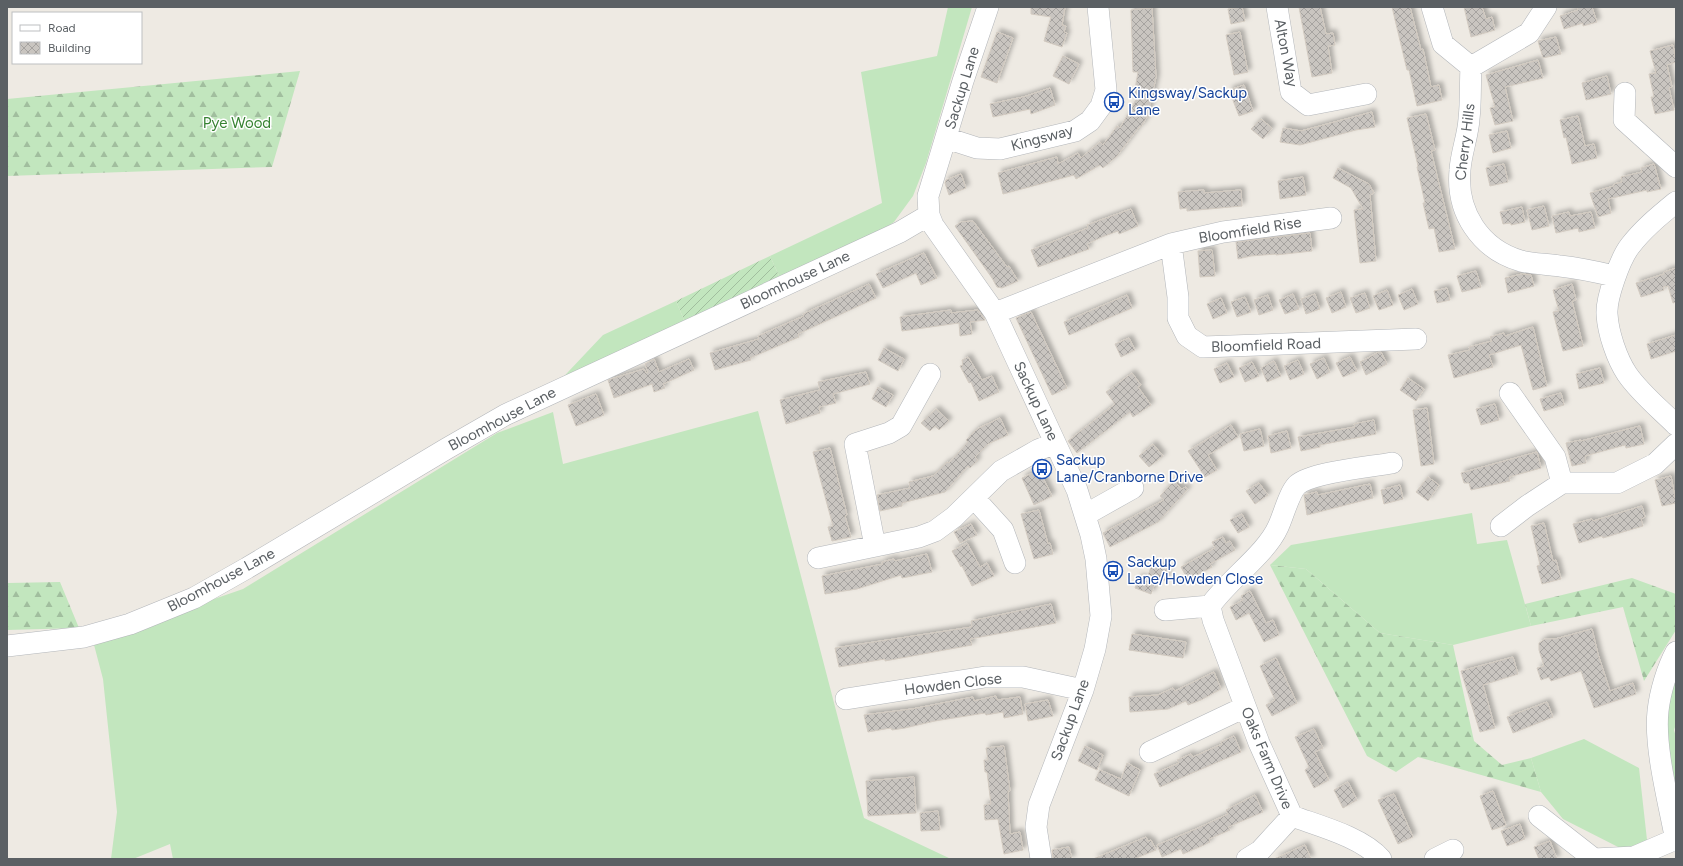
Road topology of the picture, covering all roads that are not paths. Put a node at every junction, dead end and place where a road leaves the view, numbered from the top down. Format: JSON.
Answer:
{"nodes":[{"id":1,"x":988,"y":7,"type":"edge"},
{"id":2,"x":1098,"y":7,"type":"edge"},
{"id":3,"x":1277,"y":7,"type":"edge"},
{"id":4,"x":1432,"y":7,"type":"edge"},
{"id":5,"x":1546,"y":7,"type":"edge"},
{"id":6,"x":1471,"y":67,"type":"junction"},
{"id":7,"x":1625,"y":93,"type":"dead end"},
{"id":8,"x":1366,"y":94,"type":"dead end"},
{"id":9,"x":946,"y":138,"type":"junction"},
{"id":10,"x":1676,"y":167,"type":"edge"},
{"id":11,"x":1676,"y":202,"type":"edge"},
{"id":12,"x":929,"y":215,"type":"junction"},
{"id":13,"x":1331,"y":218,"type":"dead end"},
{"id":14,"x":1171,"y":244,"type":"junction"},
{"id":15,"x":1614,"y":276,"type":"junction"},
{"id":16,"x":995,"y":313,"type":"junction"},
{"id":17,"x":1416,"y":339,"type":"dead end"},
{"id":18,"x":930,"y":374,"type":"dead end"},
{"id":19,"x":1510,"y":393,"type":"dead end"},
{"id":20,"x":1676,"y":424,"type":"edge"},
{"id":21,"x":1055,"y":443,"type":"junction"},
{"id":22,"x":1676,"y":444,"type":"edge"},
{"id":23,"x":1392,"y":463,"type":"dead end"},
{"id":24,"x":1562,"y":483,"type":"junction"},
{"id":25,"x":1133,"y":488,"type":"dead end"},
{"id":26,"x":974,"y":498,"type":"junction"},
{"id":27,"x":1085,"y":514,"type":"junction"},
{"id":28,"x":1501,"y":526,"type":"dead end"},
{"id":29,"x":876,"y":546,"type":"junction"},
{"id":30,"x":818,"y":558,"type":"dead end"},
{"id":31,"x":1015,"y":563,"type":"dead end"},
{"id":32,"x":1210,"y":606,"type":"junction"},
{"id":33,"x":1165,"y":610,"type":"dead end"},
{"id":34,"x":7,"y":646,"type":"edge"},
{"id":35,"x":1676,"y":652,"type":"edge"},
{"id":36,"x":1083,"y":690,"type":"junction"},
{"id":37,"x":846,"y":699,"type":"dead end"},
{"id":38,"x":1245,"y":707,"type":"junction"},
{"id":39,"x":1150,"y":752,"type":"dead end"},
{"id":40,"x":1292,"y":816,"type":"junction"},
{"id":41,"x":1539,"y":816,"type":"dead end"},
{"id":42,"x":1676,"y":840,"type":"edge"},
{"id":43,"x":1041,"y":859,"type":"edge"},
{"id":44,"x":1247,"y":859,"type":"edge"},
{"id":45,"x":1381,"y":859,"type":"edge"}],
"edges":[{"from":1,"to":9,"type":"street","name":"Sackup Lane"},
{"from":2,"to":9,"type":"street","name":"Kingsway"},
{"from":3,"to":8,"type":"street","name":"Alton Way"},
{"from":4,"to":6,"type":"street"},
{"from":5,"to":6,"type":"street"},
{"from":6,"to":15,"type":"street","name":"Cherry Hills"},
{"from":7,"to":10,"type":"street"},
{"from":9,"to":12,"type":"street","name":"Sackup Lane"},
{"from":11,"to":15,"type":"street"},
{"from":12,"to":16,"type":"street","name":"Sackup Lane"},
{"from":12,"to":34,"type":"street","name":"Bloomhouse Lane"},
{"from":13,"to":14,"type":"street","name":"Bloomfield Rise"},
{"from":14,"to":16,"type":"street"},
{"from":14,"to":17,"type":"street","name":"Bloomfield Road"},
{"from":15,"to":20,"type":"street"},
{"from":16,"to":21,"type":"street","name":"Sackup Lane"},
{"from":18,"to":29,"type":"street"},
{"from":19,"to":24,"type":"street"},
{"from":21,"to":26,"type":"street"},
{"from":21,"to":27,"type":"street","name":"Sackup Lane"},
{"from":22,"to":24,"type":"street"},
{"from":23,"to":32,"type":"street"},
{"from":24,"to":28,"type":"street"},
{"from":25,"to":27,"type":"street"},
{"from":26,"to":29,"type":"street"},
{"from":26,"to":31,"type":"street"},
{"from":27,"to":36,"type":"street","name":"Sackup Lane"},
{"from":29,"to":30,"type":"street"},
{"from":32,"to":33,"type":"street"},
{"from":32,"to":38,"type":"street","name":"Oaks Farm Drive"},
{"from":35,"to":42,"type":"street"},
{"from":36,"to":37,"type":"street","name":"Howden Close"},
{"from":36,"to":43,"type":"street","name":"Sackup Lane"},
{"from":38,"to":39,"type":"street"},
{"from":38,"to":40,"type":"street","name":"Oaks Farm Drive"},
{"from":40,"to":44,"type":"street"},
{"from":40,"to":45,"type":"street","name":"Oaks Farm Drive"},
{"from":41,"to":42,"type":"street"}]}
